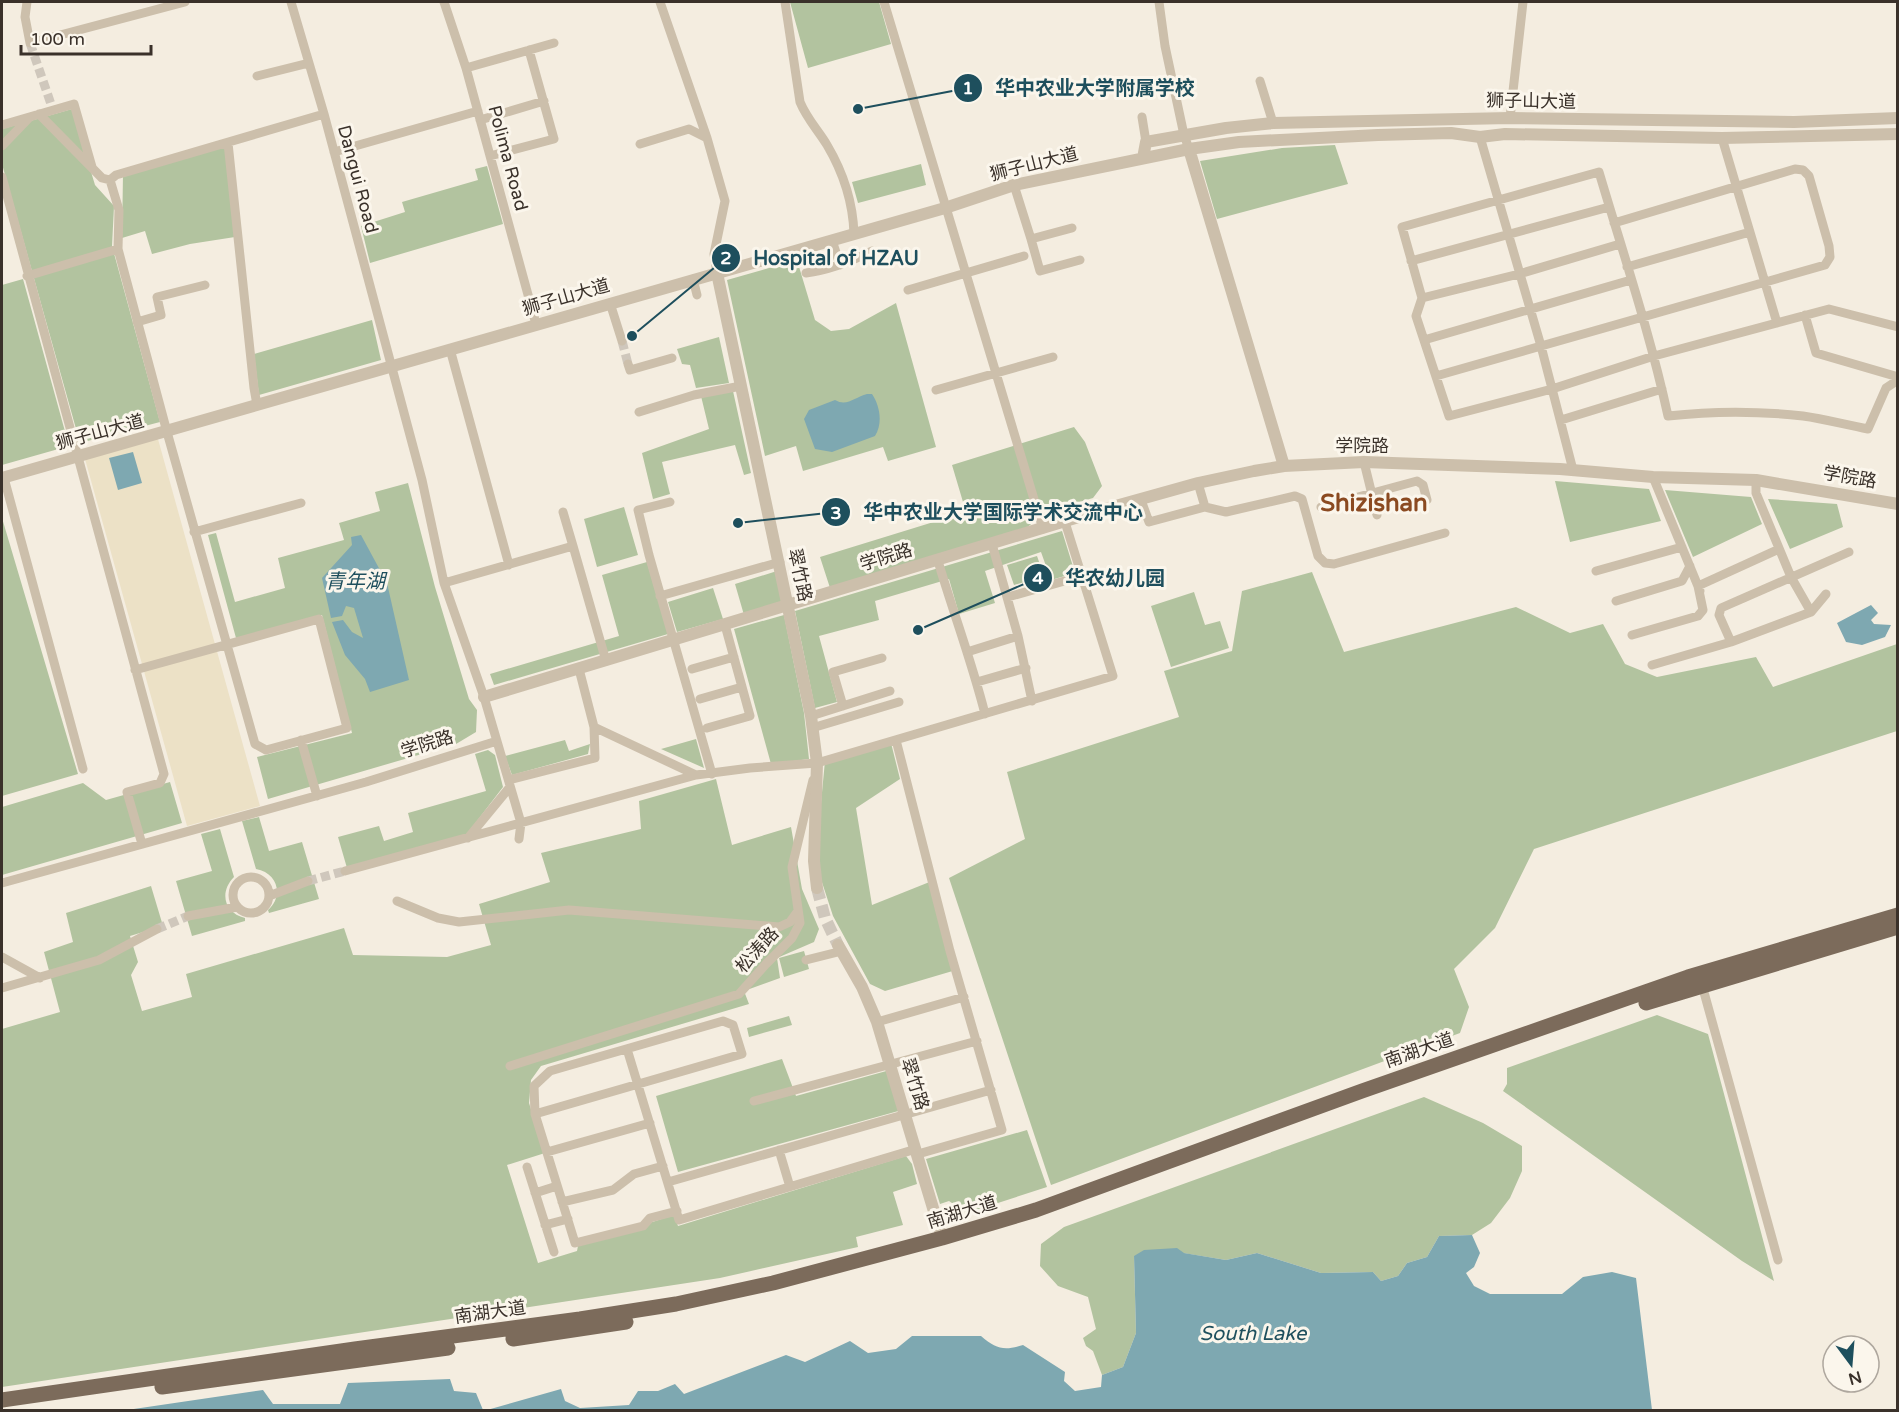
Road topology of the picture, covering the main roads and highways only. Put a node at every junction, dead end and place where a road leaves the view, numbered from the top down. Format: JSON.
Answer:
{"nodes":[{"id":1,"x":1898,"y":915,"type":"edge"},
{"id":2,"x":1898,"y":927,"type":"edge"},
{"id":3,"x":2,"y":1400,"type":"edge"},
{"id":4,"x":2,"y":1410,"type":"edge"}],
"edges":[{"from":1,"to":3,"type":"main road","name":"南湖大道"},
{"from":2,"to":4,"type":"main road","name":"南湖大道"}]}
